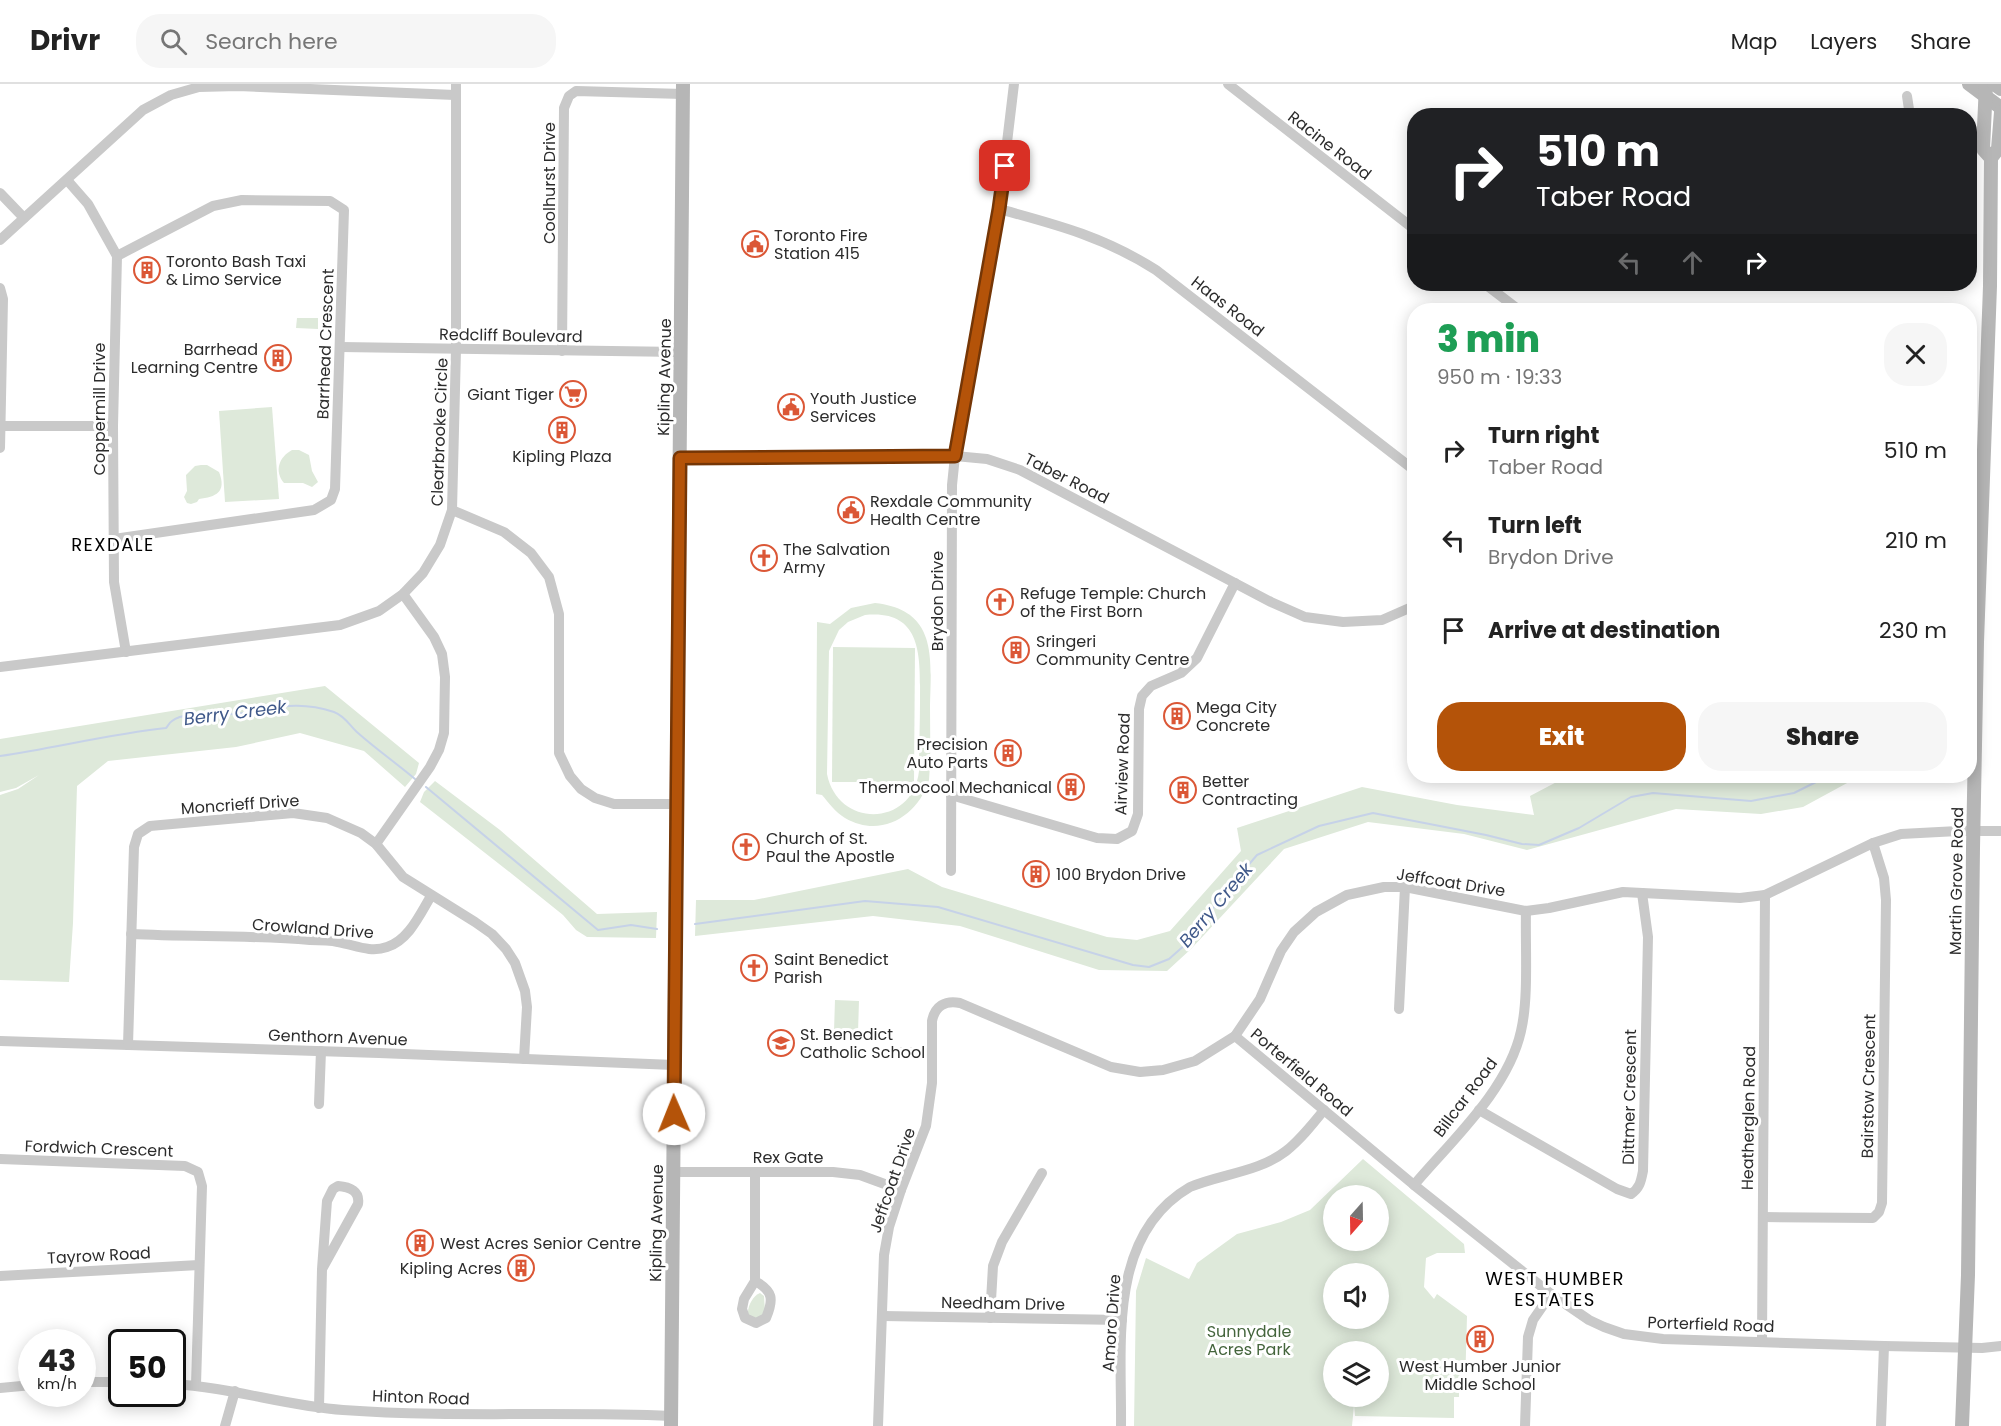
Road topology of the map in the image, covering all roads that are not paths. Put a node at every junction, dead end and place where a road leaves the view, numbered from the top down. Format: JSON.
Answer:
{"nodes":[{"id":1,"x":1014,"y":84,"type":"edge"},
{"id":2,"x":1228,"y":84,"type":"edge"},
{"id":3,"x":1970,"y":84,"type":"edge"},
{"id":4,"x":1994,"y":84,"type":"edge"},
{"id":5,"x":456,"y":89,"type":"edge"},
{"id":6,"x":683,"y":89,"type":"edge"},
{"id":7,"x":2001,"y":89,"type":"edge"},
{"id":8,"x":1985,"y":90,"type":"edge"},
{"id":9,"x":1907,"y":96,"type":"dead end"},
{"id":10,"x":1909,"y":108,"type":"edge"},
{"id":11,"x":2001,"y":110,"type":"edge"},
{"id":12,"x":1995,"y":159,"type":"edge"},
{"id":13,"x":67,"y":180,"type":"junction"},
{"id":14,"x":0,"y":192,"type":"edge"},
{"id":15,"x":999,"y":209,"type":"junction"},
{"id":16,"x":24,"y":218,"type":"junction"},
{"id":17,"x":1407,"y":224,"type":"edge"},
{"id":18,"x":0,"y":240,"type":"edge"},
{"id":19,"x":117,"y":256,"type":"junction"},
{"id":20,"x":0,"y":288,"type":"edge"},
{"id":21,"x":1494,"y":291,"type":"edge"},
{"id":22,"x":1510,"y":303,"type":"edge"},
{"id":23,"x":341,"y":347,"type":"junction"},
{"id":24,"x":456,"y":349,"type":"junction"},
{"id":25,"x":562,"y":351,"type":"junction"},
{"id":26,"x":680,"y":352,"type":"junction"},
{"id":27,"x":1,"y":426,"type":"edge"},
{"id":28,"x":113,"y":426,"type":"junction"},
{"id":29,"x":0,"y":448,"type":"edge"},
{"id":30,"x":955,"y":456,"type":"junction"},
{"id":31,"x":680,"y":458,"type":"junction"},
{"id":32,"x":1407,"y":465,"type":"edge"},
{"id":33,"x":1977,"y":484,"type":"edge"},
{"id":34,"x":452,"y":510,"type":"junction"},
{"id":35,"x":114,"y":539,"type":"junction"},
{"id":36,"x":1235,"y":583,"type":"junction"},
{"id":37,"x":403,"y":594,"type":"junction"},
{"id":38,"x":1407,"y":609,"type":"edge"},
{"id":39,"x":126,"y":652,"type":"junction"},
{"id":40,"x":0,"y":667,"type":"edge"},
{"id":41,"x":1973,"y":783,"type":"edge"},
{"id":42,"x":951,"y":795,"type":"junction"},
{"id":43,"x":676,"y":804,"type":"junction"},
{"id":44,"x":1973,"y":831,"type":"junction"},
{"id":45,"x":2001,"y":831,"type":"edge"},
{"id":46,"x":1873,"y":843,"type":"junction"},
{"id":47,"x":376,"y":844,"type":"junction"},
{"id":48,"x":951,"y":871,"type":"dead end"},
{"id":49,"x":1405,"y":887,"type":"junction"},
{"id":50,"x":1642,"y":893,"type":"junction"},
{"id":51,"x":1766,"y":895,"type":"junction"},
{"id":52,"x":431,"y":896,"type":"junction"},
{"id":53,"x":1526,"y":911,"type":"junction"},
{"id":54,"x":131,"y":934,"type":"junction"},
{"id":55,"x":1399,"y":1009,"type":"dead end"},
{"id":56,"x":1235,"y":1036,"type":"junction"},
{"id":57,"x":0,"y":1041,"type":"edge"},
{"id":58,"x":128,"y":1045,"type":"junction"},
{"id":59,"x":321,"y":1051,"type":"junction"},
{"id":60,"x":881,"y":1052,"type":"dead end"},
{"id":61,"x":930,"y":1053,"type":"junction"},
{"id":62,"x":524,"y":1059,"type":"junction"},
{"id":63,"x":674,"y":1065,"type":"junction"},
{"id":64,"x":319,"y":1104,"type":"dead end"},
{"id":65,"x":1324,"y":1110,"type":"junction"},
{"id":66,"x":1479,"y":1110,"type":"junction"},
{"id":67,"x":0,"y":1159,"type":"edge"},
{"id":68,"x":673,"y":1172,"type":"junction"},
{"id":69,"x":755,"y":1173,"type":"junction"},
{"id":70,"x":1041,"y":1173,"type":"dead end"},
{"id":71,"x":1414,"y":1185,"type":"junction"},
{"id":72,"x":901,"y":1190,"type":"junction"},
{"id":73,"x":1762,"y":1217,"type":"junction"},
{"id":74,"x":199,"y":1264,"type":"junction"},
{"id":75,"x":322,"y":1269,"type":"junction"},
{"id":76,"x":0,"y":1276,"type":"edge"},
{"id":77,"x":755,"y":1281,"type":"dead end"},
{"id":78,"x":1551,"y":1294,"type":"junction"},
{"id":79,"x":883,"y":1316,"type":"junction"},
{"id":80,"x":990,"y":1318,"type":"junction"},
{"id":81,"x":1122,"y":1320,"type":"junction"},
{"id":82,"x":1762,"y":1341,"type":"junction"},
{"id":83,"x":1884,"y":1346,"type":"junction"},
{"id":84,"x":2001,"y":1346,"type":"edge"},
{"id":85,"x":1965,"y":1347,"type":"junction"},
{"id":86,"x":186,"y":1385,"type":"edge"},
{"id":87,"x":196,"y":1385,"type":"junction"},
{"id":88,"x":18,"y":1386,"type":"edge"},
{"id":89,"x":0,"y":1388,"type":"edge"},
{"id":90,"x":235,"y":1391,"type":"junction"},
{"id":91,"x":319,"y":1408,"type":"junction"},
{"id":92,"x":671,"y":1421,"type":"edge"},
{"id":93,"x":225,"y":1426,"type":"edge"},
{"id":94,"x":878,"y":1426,"type":"edge"},
{"id":95,"x":1121,"y":1426,"type":"edge"},
{"id":96,"x":1525,"y":1426,"type":"edge"},
{"id":97,"x":1881,"y":1426,"type":"edge"},
{"id":98,"x":1962,"y":1426,"type":"edge"}],
"edges":[{"from":1,"to":15,"type":"street","name":"Brydon Drive"},
{"from":2,"to":17,"type":"street","name":"Racine Road"},
{"from":3,"to":8,"type":"main road"},
{"from":4,"to":7,"type":"main road"},
{"from":5,"to":13,"type":"street","name":"Clearbrooke Circle"},
{"from":5,"to":24,"type":"street","name":"Clearbrooke Circle"},
{"from":6,"to":25,"type":"street","name":"Coolhurst Drive"},
{"from":6,"to":26,"type":"main road","name":"Kipling Avenue"},
{"from":8,"to":11,"type":"main road"},
{"from":8,"to":12,"type":"main road","name":"Martin Grove Road"},
{"from":9,"to":10,"type":"street"},
{"from":11,"to":12,"type":"main road","name":"Martin Grove Road"},
{"from":12,"to":33,"type":"main road","name":"Martin Grove Road"},
{"from":13,"to":16,"type":"street","name":"Clearbrooke Circle"},
{"from":13,"to":19,"type":"street"},
{"from":14,"to":16,"type":"street"},
{"from":15,"to":30,"type":"street","name":"Brydon Drive"},
{"from":15,"to":32,"type":"street","name":"Haas Road"},
{"from":16,"to":18,"type":"street","name":"Clearbrooke Circle"},
{"from":19,"to":23,"type":"street","name":"Barrhead Crescent"},
{"from":19,"to":28,"type":"street","name":"Coppermill Drive"},
{"from":20,"to":27,"type":"street"},
{"from":21,"to":22,"type":"street"},
{"from":23,"to":24,"type":"street","name":"Redcliff Boulevard"},
{"from":23,"to":35,"type":"street","name":"Barrhead Crescent"},
{"from":24,"to":25,"type":"street","name":"Redcliff Boulevard"},
{"from":24,"to":34,"type":"street","name":"Clearbrooke Circle"},
{"from":25,"to":26,"type":"street","name":"Redcliff Boulevard"},
{"from":26,"to":31,"type":"main road","name":"Kipling Avenue"},
{"from":27,"to":28,"type":"street"},
{"from":27,"to":29,"type":"street"},
{"from":28,"to":35,"type":"street","name":"Coppermill Drive"},
{"from":30,"to":31,"type":"street","name":"Taber Road"},
{"from":30,"to":36,"type":"street","name":"Taber Road"},
{"from":30,"to":42,"type":"street","name":"Brydon Drive"},
{"from":31,"to":43,"type":"main road","name":"Kipling Avenue"},
{"from":34,"to":37,"type":"street","name":"Clearbrooke Circle"},
{"from":34,"to":43,"type":"street"},
{"from":35,"to":39,"type":"street","name":"Coppermill Drive"},
{"from":36,"to":38,"type":"street","name":"Taber Road"},
{"from":36,"to":42,"type":"street","name":"Airview Road"},
{"from":37,"to":39,"type":"street","name":"Clearbrooke Circle"},
{"from":37,"to":47,"type":"street"},
{"from":39,"to":40,"type":"street","name":"Clearbrooke Circle"},
{"from":41,"to":44,"type":"main road","name":"Martin Grove Road"},
{"from":42,"to":48,"type":"street","name":"Brydon Drive"},
{"from":43,"to":63,"type":"main road","name":"Kipling Avenue"},
{"from":44,"to":45,"type":"street","name":"Jeffcoat Drive"},
{"from":44,"to":46,"type":"street","name":"Jeffcoat Drive"},
{"from":44,"to":85,"type":"main road","name":"Martin Grove Road"},
{"from":46,"to":51,"type":"street","name":"Jeffcoat Drive"},
{"from":46,"to":73,"type":"street","name":"Bairstow Crescent"},
{"from":47,"to":52,"type":"street","name":"Moncrieff Drive"},
{"from":47,"to":54,"type":"street","name":"Moncrieff Drive"},
{"from":49,"to":53,"type":"street","name":"Jeffcoat Drive"},
{"from":49,"to":55,"type":"street"},
{"from":49,"to":56,"type":"street","name":"Jeffcoat Drive"},
{"from":50,"to":51,"type":"street","name":"Jeffcoat Drive"},
{"from":50,"to":53,"type":"street","name":"Jeffcoat Drive"},
{"from":50,"to":66,"type":"street","name":"Dittmer Crescent"},
{"from":51,"to":73,"type":"street","name":"Heatherglen Road"},
{"from":52,"to":54,"type":"street","name":"Crowland Drive"},
{"from":52,"to":62,"type":"street","name":"Moncrieff Drive"},
{"from":53,"to":66,"type":"street","name":"Billcar Road"},
{"from":54,"to":58,"type":"street","name":"Moncrieff Drive"},
{"from":56,"to":61,"type":"street","name":"Jeffcoat Drive"},
{"from":56,"to":65,"type":"street","name":"Porterfield Road"},
{"from":57,"to":58,"type":"street","name":"Genthorn Avenue"},
{"from":58,"to":59,"type":"street","name":"Genthorn Avenue"},
{"from":59,"to":62,"type":"street","name":"Genthorn Avenue"},
{"from":59,"to":64,"type":"street"},
{"from":60,"to":61,"type":"street"},
{"from":61,"to":72,"type":"street","name":"Jeffcoat Drive"},
{"from":62,"to":63,"type":"street","name":"Genthorn Avenue"},
{"from":63,"to":68,"type":"main road","name":"Kipling Avenue"},
{"from":65,"to":71,"type":"street","name":"Porterfield Road"},
{"from":65,"to":81,"type":"street","name":"Amoro Drive"},
{"from":66,"to":71,"type":"street","name":"Billcar Road"},
{"from":67,"to":74,"type":"street","name":"Fordwich Crescent"},
{"from":68,"to":69,"type":"street","name":"Rex Gate"},
{"from":68,"to":92,"type":"main road","name":"Kipling Avenue"},
{"from":69,"to":72,"type":"street","name":"Rex Gate"},
{"from":69,"to":77,"type":"street"},
{"from":70,"to":80,"type":"street"},
{"from":71,"to":78,"type":"street","name":"Porterfield Road"},
{"from":72,"to":79,"type":"street","name":"Jeffcoat Drive"},
{"from":73,"to":82,"type":"street","name":"Heatherglen Road"},
{"from":74,"to":76,"type":"street","name":"Tayrow Road"},
{"from":74,"to":87,"type":"street","name":"Fordwich Crescent"},
{"from":75,"to":75,"type":"street"},
{"from":75,"to":91,"type":"street"},
{"from":78,"to":82,"type":"street","name":"Porterfield Road"},
{"from":78,"to":96,"type":"street"},
{"from":79,"to":80,"type":"street","name":"Needham Drive"},
{"from":79,"to":94,"type":"street","name":"Jeffcoat Drive"},
{"from":80,"to":81,"type":"street","name":"Needham Drive"},
{"from":81,"to":95,"type":"street","name":"Amoro Drive"},
{"from":82,"to":83,"type":"street","name":"Porterfield Road"},
{"from":83,"to":85,"type":"street","name":"Porterfield Road"},
{"from":83,"to":97,"type":"street"},
{"from":84,"to":85,"type":"street","name":"Porterfield Road"},
{"from":85,"to":98,"type":"main road","name":"Martin Grove Road"},
{"from":86,"to":87,"type":"street","name":"Hinton Road"},
{"from":87,"to":90,"type":"street","name":"Hinton Road"},
{"from":88,"to":89,"type":"street"},
{"from":90,"to":91,"type":"street","name":"Hinton Road"},
{"from":90,"to":93,"type":"street"},
{"from":91,"to":92,"type":"street","name":"Hinton Road"}]}
